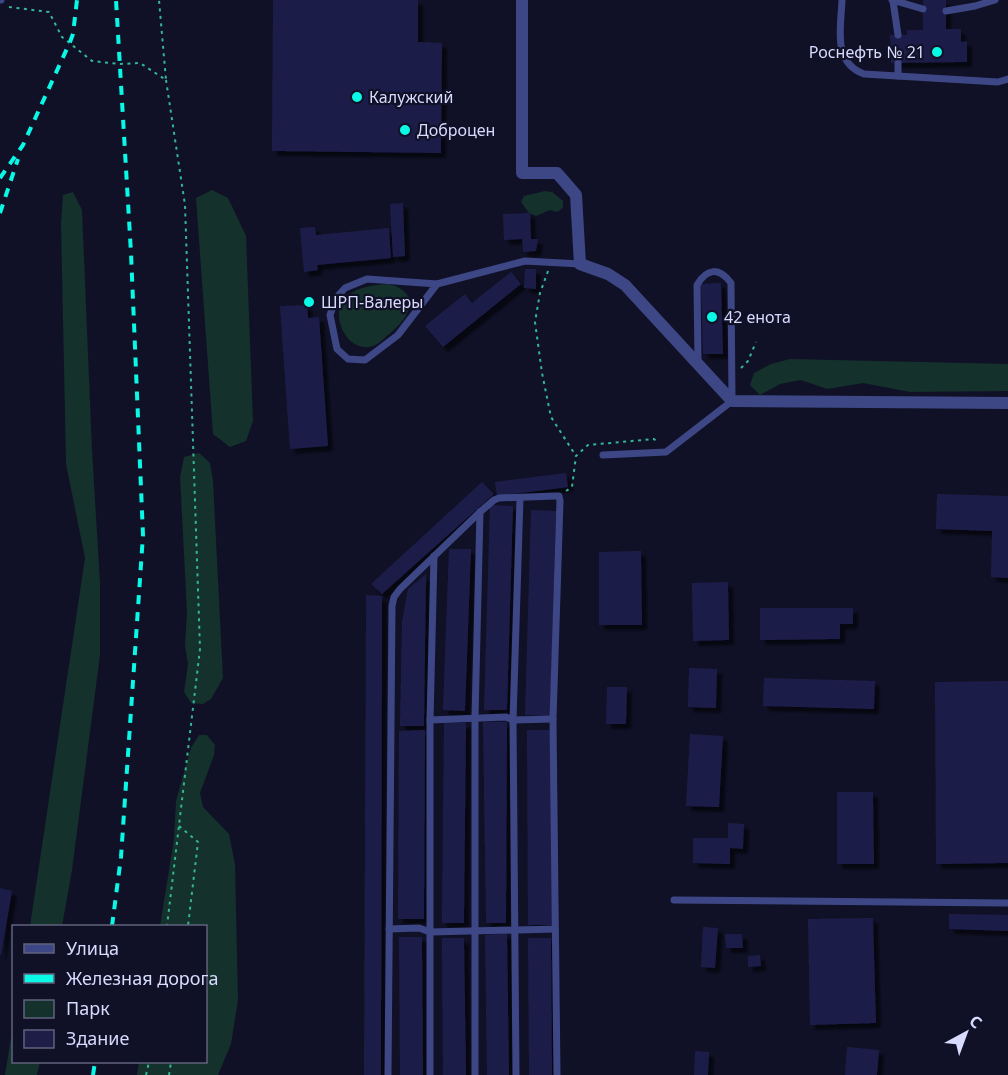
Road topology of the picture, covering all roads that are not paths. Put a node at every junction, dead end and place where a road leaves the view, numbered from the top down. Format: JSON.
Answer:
{"nodes":[{"id":1,"x":522,"y":0,"type":"edge"},
{"id":2,"x":842,"y":0,"type":"edge"},
{"id":3,"x":893,"y":0,"type":"edge"},
{"id":4,"x":995,"y":0,"type":"edge"},
{"id":5,"x":923,"y":9,"type":"dead end"},
{"id":6,"x":946,"y":11,"type":"dead end"},
{"id":7,"x":898,"y":35,"type":"dead end"},
{"id":8,"x":898,"y":63,"type":"dead end"},
{"id":9,"x":898,"y":76,"type":"junction"},
{"id":10,"x":1008,"y":79,"type":"edge"},
{"id":11,"x":580,"y":264,"type":"junction"},
{"id":12,"x":437,"y":284,"type":"junction"},
{"id":13,"x":698,"y":365,"type":"junction"},
{"id":14,"x":732,"y":401,"type":"junction"},
{"id":15,"x":1008,"y":403,"type":"edge"},
{"id":16,"x":603,"y":455,"type":"dead end"},
{"id":17,"x":520,"y":498,"type":"junction"},
{"id":18,"x":480,"y":512,"type":"junction"},
{"id":19,"x":434,"y":556,"type":"junction"},
{"id":20,"x":475,"y":717,"type":"junction"},
{"id":21,"x":554,"y":719,"type":"junction"},
{"id":22,"x":430,"y":720,"type":"junction"},
{"id":23,"x":513,"y":720,"type":"junction"},
{"id":24,"x":674,"y":900,"type":"dead end"},
{"id":25,"x":1008,"y":903,"type":"edge"},
{"id":26,"x":389,"y":928,"type":"junction"},
{"id":27,"x":514,"y":929,"type":"junction"},
{"id":28,"x":555,"y":929,"type":"junction"},
{"id":29,"x":474,"y":931,"type":"junction"},
{"id":30,"x":430,"y":932,"type":"junction"},
{"id":31,"x":388,"y":1075,"type":"edge"},
{"id":32,"x":429,"y":1075,"type":"edge"},
{"id":33,"x":475,"y":1075,"type":"edge"},
{"id":34,"x":516,"y":1075,"type":"edge"},
{"id":35,"x":557,"y":1075,"type":"edge"}],
"edges":[{"from":1,"to":11,"type":"street"},
{"from":2,"to":9,"type":"lane"},
{"from":3,"to":5,"type":"lane"},
{"from":3,"to":7,"type":"lane"},
{"from":4,"to":6,"type":"lane"},
{"from":8,"to":9,"type":"lane"},
{"from":9,"to":10,"type":"lane"},
{"from":11,"to":12,"type":"lane"},
{"from":11,"to":13,"type":"street"},
{"from":12,"to":12,"type":"lane"},
{"from":13,"to":14,"type":"street"},
{"from":13,"to":14,"type":"lane"},
{"from":14,"to":15,"type":"street"},
{"from":14,"to":16,"type":"lane"},
{"from":17,"to":18,"type":"lane"},
{"from":17,"to":21,"type":"lane"},
{"from":17,"to":23,"type":"lane"},
{"from":18,"to":19,"type":"lane"},
{"from":18,"to":20,"type":"lane"},
{"from":19,"to":22,"type":"lane"},
{"from":19,"to":26,"type":"lane"},
{"from":20,"to":22,"type":"lane"},
{"from":20,"to":23,"type":"lane"},
{"from":20,"to":29,"type":"lane"},
{"from":21,"to":23,"type":"lane"},
{"from":21,"to":28,"type":"lane"},
{"from":22,"to":30,"type":"lane"},
{"from":23,"to":27,"type":"lane"},
{"from":24,"to":25,"type":"lane"},
{"from":26,"to":30,"type":"lane"},
{"from":26,"to":31,"type":"lane"},
{"from":27,"to":28,"type":"lane"},
{"from":27,"to":29,"type":"lane"},
{"from":27,"to":34,"type":"lane"},
{"from":28,"to":35,"type":"lane"},
{"from":29,"to":30,"type":"lane"},
{"from":29,"to":33,"type":"lane"},
{"from":30,"to":32,"type":"lane"}]}
